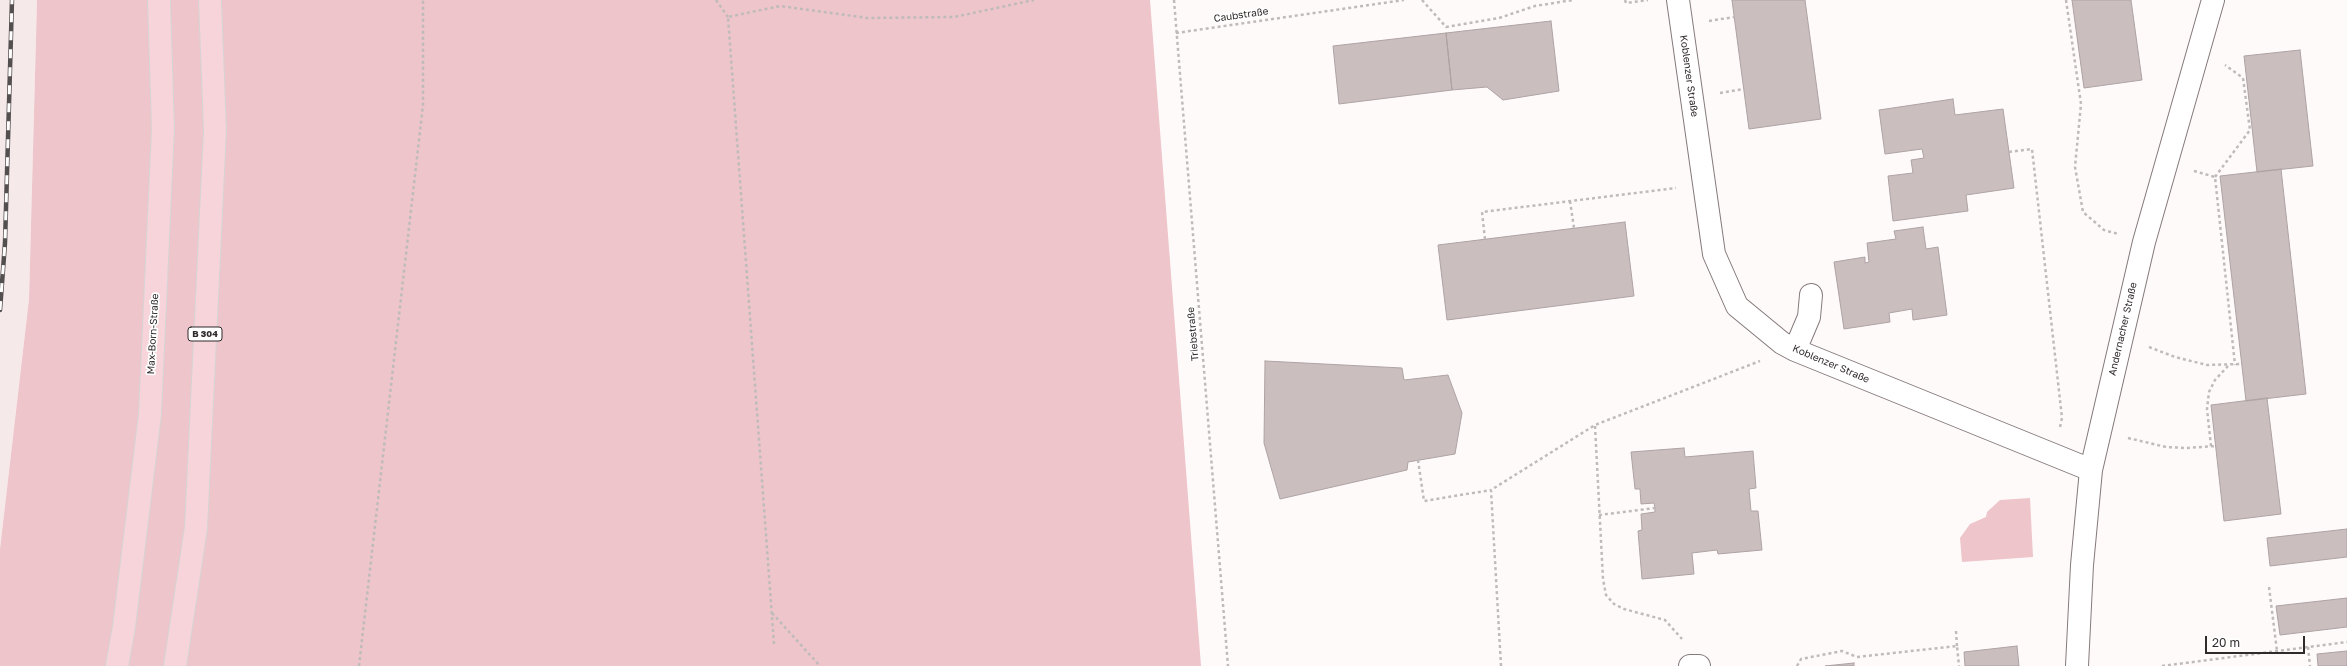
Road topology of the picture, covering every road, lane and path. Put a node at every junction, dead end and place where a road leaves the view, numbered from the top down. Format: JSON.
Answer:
{"nodes":[{"id":1,"x":159,"y":0,"type":"edge"},
{"id":2,"x":210,"y":0,"type":"edge"},
{"id":3,"x":423,"y":0,"type":"edge"},
{"id":4,"x":716,"y":0,"type":"edge"},
{"id":5,"x":1034,"y":0,"type":"edge"},
{"id":6,"x":1174,"y":0,"type":"edge"},
{"id":7,"x":1404,"y":0,"type":"edge"},
{"id":8,"x":1422,"y":0,"type":"edge"},
{"id":9,"x":1573,"y":0,"type":"edge"},
{"id":10,"x":1625,"y":0,"type":"edge"},
{"id":11,"x":1648,"y":0,"type":"edge"},
{"id":12,"x":1678,"y":0,"type":"edge"},
{"id":13,"x":2066,"y":0,"type":"edge"},
{"id":14,"x":2213,"y":0,"type":"edge"},
{"id":15,"x":728,"y":17,"type":"junction"},
{"id":16,"x":1176,"y":33,"type":"junction"},
{"id":17,"x":2199,"y":48,"type":"junction"},
{"id":18,"x":2009,"y":152,"type":"dead end"},
{"id":19,"x":2167,"y":163,"type":"junction"},
{"id":20,"x":2215,"y":177,"type":"junction"},
{"id":21,"x":1704,"y":184,"type":"junction"},
{"id":22,"x":1570,"y":201,"type":"junction"},
{"id":23,"x":1574,"y":228,"type":"dead end"},
{"id":24,"x":1485,"y":240,"type":"dead end"},
{"id":25,"x":2144,"y":242,"type":"junction"},
{"id":26,"x":1811,"y":295,"type":"dead end"},
{"id":27,"x":2122,"y":334,"type":"junction"},
{"id":28,"x":1788,"y":347,"type":"junction"},
{"id":29,"x":2242,"y":364,"type":"dead end"},
{"id":30,"x":2230,"y":365,"type":"junction"},
{"id":31,"x":2235,"y":365,"type":"junction"},
{"id":32,"x":1595,"y":425,"type":"junction"},
{"id":33,"x":2100,"y":430,"type":"junction"},
{"id":34,"x":2211,"y":446,"type":"junction"},
{"id":35,"x":2216,"y":446,"type":"dead end"},
{"id":36,"x":2052,"y":454,"type":"junction"},
{"id":37,"x":1418,"y":460,"type":"dead end"},
{"id":38,"x":2091,"y":470,"type":"junction"},
{"id":39,"x":1491,"y":490,"type":"junction"},
{"id":40,"x":1655,"y":508,"type":"dead end"},
{"id":41,"x":1599,"y":514,"type":"junction"},
{"id":42,"x":2269,"y":587,"type":"dead end"},
{"id":43,"x":772,"y":612,"type":"junction"},
{"id":44,"x":1665,"y":620,"type":"dead end"},
{"id":45,"x":1956,"y":631,"type":"dead end"},
{"id":46,"x":2347,"y":642,"type":"edge"},
{"id":47,"x":774,"y":644,"type":"dead end"},
{"id":48,"x":1958,"y":646,"type":"junction"},
{"id":49,"x":2308,"y":647,"type":"junction"},
{"id":50,"x":2276,"y":652,"type":"junction"},
{"id":51,"x":118,"y":666,"type":"edge"},
{"id":52,"x":176,"y":666,"type":"edge"},
{"id":53,"x":359,"y":666,"type":"edge"},
{"id":54,"x":820,"y":666,"type":"edge"},
{"id":55,"x":1228,"y":666,"type":"edge"},
{"id":56,"x":1501,"y":666,"type":"edge"},
{"id":57,"x":1690,"y":666,"type":"edge"},
{"id":58,"x":1699,"y":666,"type":"edge"},
{"id":59,"x":1797,"y":666,"type":"edge"},
{"id":60,"x":1959,"y":666,"type":"edge"},
{"id":61,"x":2077,"y":666,"type":"edge"},
{"id":62,"x":2162,"y":666,"type":"edge"},
{"id":63,"x":2310,"y":666,"type":"edge"}],
"edges":[{"from":1,"to":51,"type":"main road","name":"Max-Born-Straße"},
{"from":2,"to":52,"type":"main road","number":"B 304"},
{"from":3,"to":53,"type":"path"},
{"from":4,"to":15,"type":"path"},
{"from":5,"to":15,"type":"path"},
{"from":6,"to":16,"type":"path","name":"Triebstraße"},
{"from":7,"to":16,"type":"path","name":"Caubstraße"},
{"from":8,"to":9,"type":"path"},
{"from":10,"to":11,"type":"path"},
{"from":12,"to":21,"type":"street","name":"Koblenzer Straße"},
{"from":13,"to":25,"type":"path"},
{"from":14,"to":17,"type":"street","name":"Andernacher Straße"},
{"from":15,"to":43,"type":"path"},
{"from":16,"to":55,"type":"path","name":"Triebstraße"},
{"from":17,"to":19,"type":"street","name":"Andernacher Straße"},
{"from":17,"to":20,"type":"path"},
{"from":18,"to":36,"type":"path"},
{"from":19,"to":20,"type":"path"},
{"from":19,"to":25,"type":"street","name":"Andernacher Straße"},
{"from":20,"to":31,"type":"path"},
{"from":21,"to":22,"type":"path"},
{"from":21,"to":28,"type":"street","name":"Koblenzer Straße"},
{"from":22,"to":23,"type":"path"},
{"from":22,"to":24,"type":"path"},
{"from":25,"to":27,"type":"street","name":"Andernacher Straße"},
{"from":26,"to":28,"type":"street"},
{"from":27,"to":30,"type":"path"},
{"from":27,"to":33,"type":"street","name":"Andernacher Straße"},
{"from":28,"to":32,"type":"path"},
{"from":28,"to":36,"type":"street","name":"Koblenzer Straße"},
{"from":29,"to":31,"type":"path"},
{"from":30,"to":31,"type":"path"},
{"from":30,"to":34,"type":"path"},
{"from":32,"to":39,"type":"path"},
{"from":32,"to":41,"type":"path"},
{"from":33,"to":34,"type":"path"},
{"from":33,"to":38,"type":"street","name":"Andernacher Straße"},
{"from":34,"to":35,"type":"path"},
{"from":36,"to":38,"type":"street","name":"Koblenzer Straße"},
{"from":37,"to":39,"type":"path"},
{"from":38,"to":61,"type":"street","name":"Andernacher Straße"},
{"from":39,"to":56,"type":"path"},
{"from":40,"to":41,"type":"path"},
{"from":41,"to":44,"type":"path"},
{"from":42,"to":50,"type":"path"},
{"from":43,"to":47,"type":"path"},
{"from":43,"to":54,"type":"path"},
{"from":45,"to":48,"type":"path"},
{"from":46,"to":49,"type":"path"},
{"from":48,"to":59,"type":"path"},
{"from":48,"to":60,"type":"path"},
{"from":49,"to":50,"type":"path"},
{"from":49,"to":63,"type":"path"},
{"from":50,"to":62,"type":"path"},
{"from":57,"to":58,"type":"street"}]}
